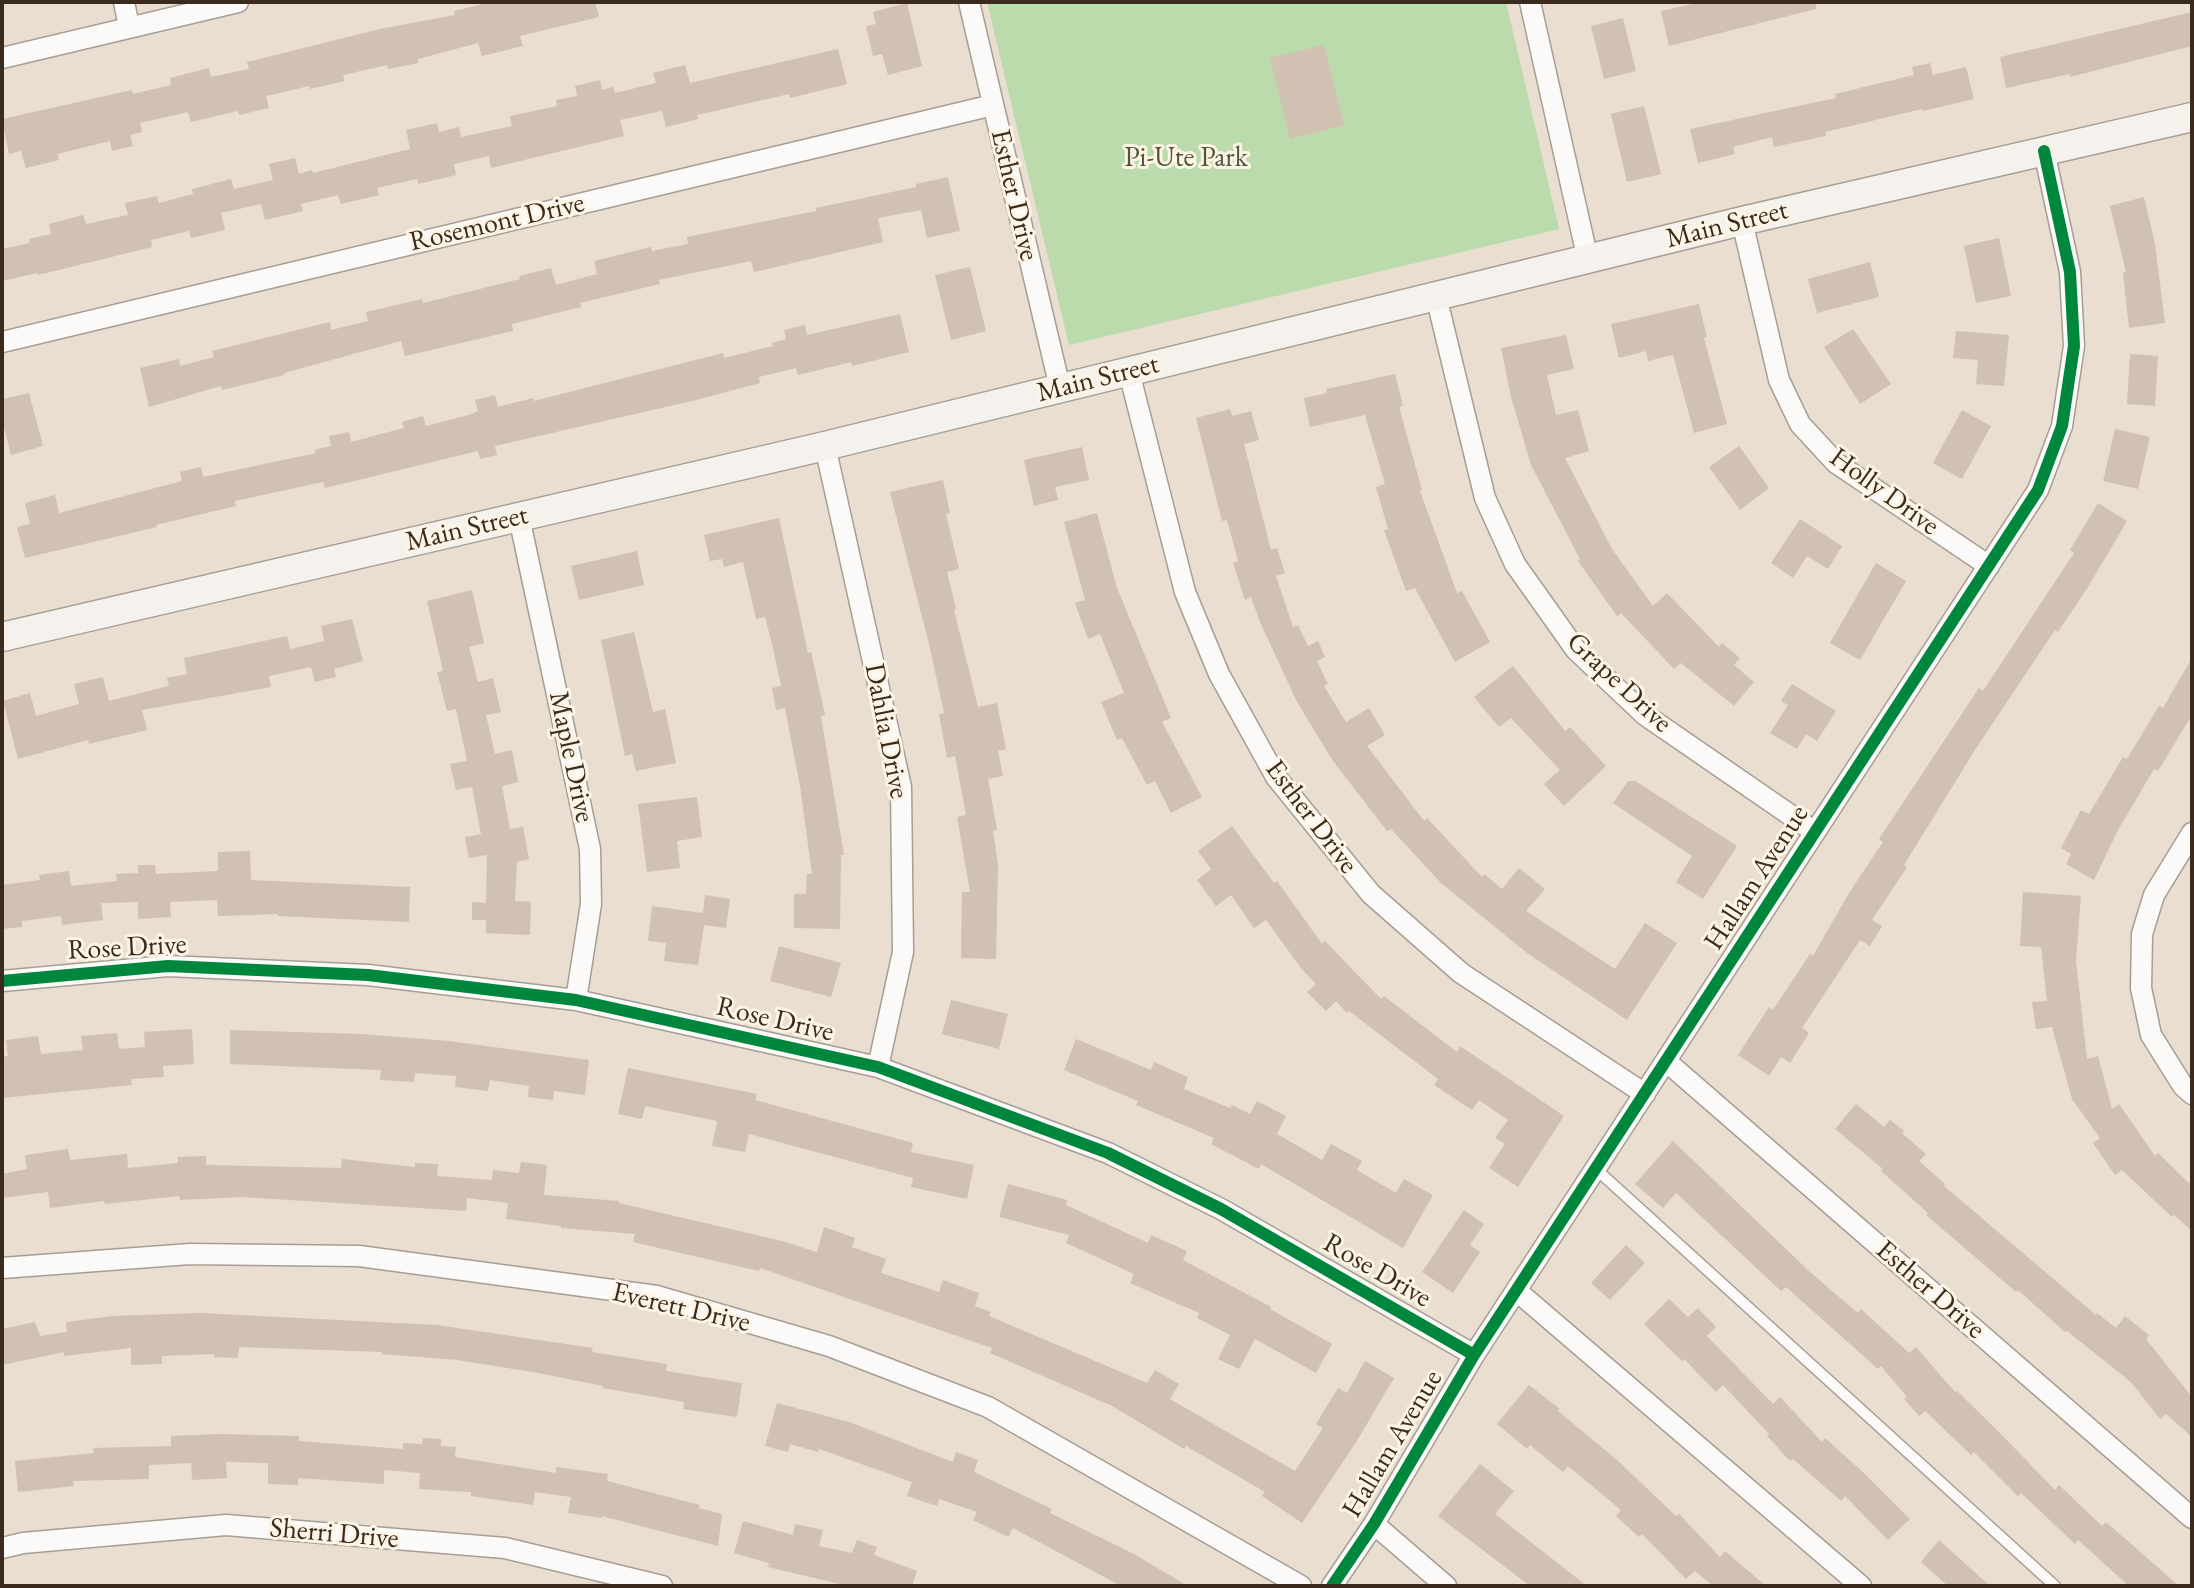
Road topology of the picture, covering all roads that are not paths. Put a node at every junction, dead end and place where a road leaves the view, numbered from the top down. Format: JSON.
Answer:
{"nodes":[{"id":1,"x":124,"y":2,"type":"edge"},
{"id":2,"x":238,"y":2,"type":"edge"},
{"id":3,"x":969,"y":2,"type":"edge"},
{"id":4,"x":1530,"y":2,"type":"edge"},
{"id":5,"x":129,"y":27,"type":"junction"},
{"id":6,"x":2,"y":58,"type":"edge"},
{"id":7,"x":993,"y":105,"type":"junction"},
{"id":8,"x":2192,"y":117,"type":"edge"},
{"id":9,"x":2044,"y":151,"type":"junction"},
{"id":10,"x":1742,"y":221,"type":"junction"},
{"id":11,"x":1588,"y":260,"type":"junction"},
{"id":12,"x":1436,"y":296,"type":"junction"},
{"id":13,"x":2,"y":342,"type":"edge"},
{"id":14,"x":1129,"y":372,"type":"junction"},
{"id":15,"x":1060,"y":388,"type":"junction"},
{"id":16,"x":825,"y":446,"type":"junction"},
{"id":17,"x":519,"y":517,"type":"junction"},
{"id":18,"x":1989,"y":566,"type":"junction"},
{"id":19,"x":2,"y":637,"type":"edge"},
{"id":20,"x":1815,"y":832,"type":"junction"},
{"id":21,"x":2192,"y":833,"type":"edge"},
{"id":22,"x":2,"y":981,"type":"edge"},
{"id":23,"x":576,"y":1000,"type":"junction"},
{"id":24,"x":1667,"y":1062,"type":"junction"},
{"id":25,"x":878,"y":1067,"type":"junction"},
{"id":26,"x":1645,"y":1094,"type":"junction"},
{"id":27,"x":2192,"y":1094,"type":"edge"},
{"id":28,"x":1597,"y":1170,"type":"junction"},
{"id":29,"x":2,"y":1268,"type":"edge"},
{"id":30,"x":1518,"y":1292,"type":"junction"},
{"id":31,"x":1474,"y":1355,"type":"junction"},
{"id":32,"x":2192,"y":1518,"type":"edge"},
{"id":33,"x":1374,"y":1524,"type":"junction"},
{"id":34,"x":2,"y":1548,"type":"edge"},
{"id":35,"x":662,"y":1586,"type":"edge"},
{"id":36,"x":1301,"y":1586,"type":"edge"},
{"id":37,"x":1332,"y":1586,"type":"edge"},
{"id":38,"x":1446,"y":1586,"type":"edge"},
{"id":39,"x":1861,"y":1586,"type":"edge"},
{"id":40,"x":2055,"y":1586,"type":"edge"}],
"edges":[{"from":1,"to":5,"type":"street"},
{"from":2,"to":5,"type":"street"},
{"from":3,"to":7,"type":"street","name":"Esther Drive"},
{"from":4,"to":11,"type":"street"},
{"from":5,"to":6,"type":"street"},
{"from":7,"to":13,"type":"street","name":"Rosemont Drive"},
{"from":7,"to":15,"type":"street","name":"Esther Drive"},
{"from":8,"to":9,"type":"main road","name":"Main Street"},
{"from":9,"to":10,"type":"main road","name":"Main Street"},
{"from":9,"to":18,"type":"street","name":"Hallam Avenue"},
{"from":10,"to":11,"type":"main road","name":"Main Street"},
{"from":10,"to":18,"type":"street","name":"Holly Drive"},
{"from":11,"to":12,"type":"main road","name":"Main Street"},
{"from":12,"to":14,"type":"main road","name":"Main Street"},
{"from":12,"to":20,"type":"street","name":"Grape Drive"},
{"from":14,"to":15,"type":"main road","name":"Main Street"},
{"from":14,"to":26,"type":"street","name":"Esther Drive"},
{"from":15,"to":16,"type":"main road","name":"Main Street"},
{"from":16,"to":17,"type":"main road","name":"Main Street"},
{"from":16,"to":25,"type":"street","name":"Dahlia Drive"},
{"from":17,"to":19,"type":"main road","name":"Main Street"},
{"from":17,"to":23,"type":"street","name":"Maple Drive"},
{"from":18,"to":20,"type":"street","name":"Hallam Avenue"},
{"from":20,"to":24,"type":"street","name":"Hallam Avenue"},
{"from":21,"to":27,"type":"street"},
{"from":22,"to":23,"type":"street","name":"Rose Drive"},
{"from":23,"to":25,"type":"street","name":"Rose Drive"},
{"from":24,"to":26,"type":"street","name":"Hallam Avenue"},
{"from":24,"to":32,"type":"street","name":"Esther Drive"},
{"from":25,"to":31,"type":"street","name":"Rose Drive"},
{"from":26,"to":28,"type":"street","name":"Hallam Avenue"},
{"from":28,"to":30,"type":"street","name":"Hallam Avenue"},
{"from":28,"to":40,"type":"lane"},
{"from":29,"to":36,"type":"street","name":"Everett Drive"},
{"from":30,"to":31,"type":"street","name":"Hallam Avenue"},
{"from":30,"to":39,"type":"street"},
{"from":31,"to":33,"type":"street","name":"Hallam Avenue"},
{"from":33,"to":37,"type":"street","name":"Hallam Avenue"},
{"from":33,"to":38,"type":"street"},
{"from":34,"to":35,"type":"street","name":"Sherri Drive"}]}
